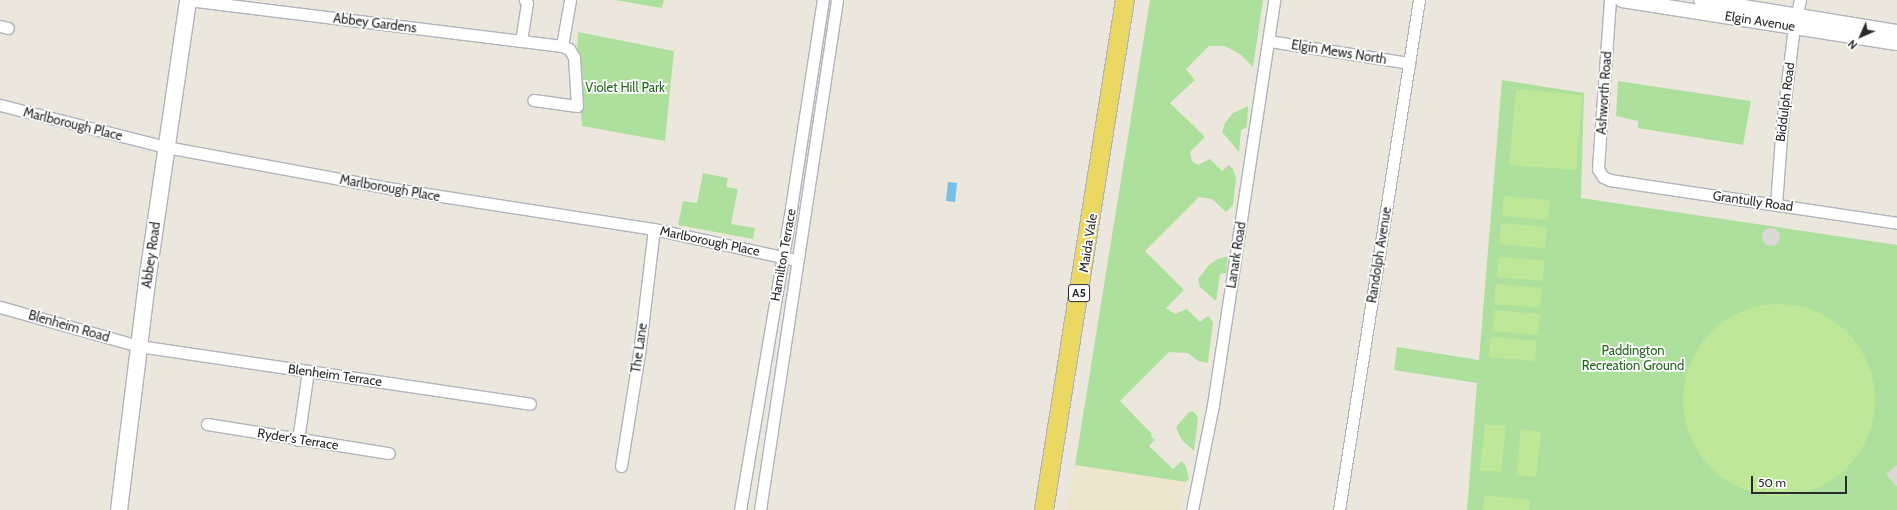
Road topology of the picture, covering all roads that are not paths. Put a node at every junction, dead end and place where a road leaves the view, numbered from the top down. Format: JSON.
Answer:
{"nodes":[{"id":1,"x":188,"y":0,"type":"edge"},
{"id":2,"x":525,"y":0,"type":"edge"},
{"id":3,"x":570,"y":0,"type":"edge"},
{"id":4,"x":822,"y":0,"type":"edge"},
{"id":5,"x":837,"y":0,"type":"edge"},
{"id":6,"x":1125,"y":0,"type":"edge"},
{"id":7,"x":1274,"y":0,"type":"edge"},
{"id":8,"x":1419,"y":0,"type":"edge"},
{"id":9,"x":1610,"y":0,"type":"edge"},
{"id":10,"x":1622,"y":0,"type":"edge"},
{"id":11,"x":1701,"y":0,"type":"edge"},
{"id":12,"x":1800,"y":0,"type":"edge"},
{"id":13,"x":1796,"y":22,"type":"junction"},
{"id":14,"x":1897,"y":32,"type":"edge"},
{"id":15,"x":521,"y":41,"type":"junction"},
{"id":16,"x":1269,"y":41,"type":"junction"},
{"id":17,"x":1897,"y":43,"type":"edge"},
{"id":18,"x":562,"y":46,"type":"junction"},
{"id":19,"x":1409,"y":63,"type":"junction"},
{"id":20,"x":533,"y":100,"type":"dead end"},
{"id":21,"x":0,"y":105,"type":"edge"},
{"id":22,"x":166,"y":147,"type":"junction"},
{"id":23,"x":1610,"y":180,"type":"joint"},
{"id":24,"x":1776,"y":205,"type":"junction"},
{"id":25,"x":1897,"y":223,"type":"edge"},
{"id":26,"x":654,"y":229,"type":"junction"},
{"id":27,"x":783,"y":257,"type":"junction"},
{"id":28,"x":796,"y":260,"type":"junction"},
{"id":29,"x":0,"y":307,"type":"edge"},
{"id":30,"x":139,"y":346,"type":"junction"},
{"id":31,"x":308,"y":371,"type":"junction"},
{"id":32,"x":530,"y":404,"type":"dead end"},
{"id":33,"x":207,"y":424,"type":"dead end"},
{"id":34,"x":298,"y":440,"type":"junction"},
{"id":35,"x":389,"y":453,"type":"dead end"},
{"id":36,"x":621,"y":466,"type":"dead end"},
{"id":37,"x":119,"y":510,"type":"edge"},
{"id":38,"x":740,"y":510,"type":"edge"},
{"id":39,"x":760,"y":510,"type":"edge"},
{"id":40,"x":1044,"y":510,"type":"edge"},
{"id":41,"x":1192,"y":510,"type":"edge"},
{"id":42,"x":1339,"y":510,"type":"edge"}],
"edges":[{"from":1,"to":15,"type":"street","name":"Abbey Gardens"},
{"from":1,"to":22,"type":"main road","name":"Abbey Road"},
{"from":2,"to":15,"type":"street"},
{"from":3,"to":18,"type":"street"},
{"from":4,"to":27,"type":"street","name":"Hamilton Terrace"},
{"from":5,"to":28,"type":"street","name":"Hamilton Terrace"},
{"from":6,"to":40,"type":"main road","name":"Maida Vale","number":"A5"},
{"from":7,"to":16,"type":"street","name":"Lanark Road"},
{"from":8,"to":19,"type":"street","name":"Randolph Avenue"},
{"from":9,"to":23,"type":"street","name":"Ashworth Road"},
{"from":10,"to":13,"type":"street","name":"Elgin Avenue"},
{"from":11,"to":13,"type":"street","name":"Elgin Avenue"},
{"from":12,"to":13,"type":"street","name":"Biddulph Road"},
{"from":13,"to":14,"type":"street","name":"Elgin Avenue"},
{"from":13,"to":17,"type":"street","name":"Elgin Avenue"},
{"from":13,"to":24,"type":"street","name":"Biddulph Road"},
{"from":15,"to":18,"type":"street","name":"Abbey Gardens"},
{"from":16,"to":19,"type":"street","name":"Elgin Mews North"},
{"from":16,"to":41,"type":"street","name":"Lanark Road"},
{"from":18,"to":20,"type":"street"},
{"from":19,"to":42,"type":"street","name":"Randolph Avenue"},
{"from":21,"to":22,"type":"street","name":"Marlborough Place"},
{"from":22,"to":26,"type":"street","name":"Marlborough Place"},
{"from":22,"to":30,"type":"main road","name":"Abbey Road"},
{"from":23,"to":24,"type":"street","name":"Grantully Road"},
{"from":24,"to":25,"type":"street","name":"Grantully Road"},
{"from":26,"to":27,"type":"street","name":"Marlborough Place"},
{"from":26,"to":36,"type":"street","name":"The Lane"},
{"from":27,"to":28,"type":"street","name":"Marlborough Place"},
{"from":27,"to":38,"type":"street","name":"Hamilton Terrace"},
{"from":28,"to":39,"type":"street","name":"Hamilton Terrace"},
{"from":29,"to":30,"type":"street","name":"Blenheim Road"},
{"from":30,"to":31,"type":"street","name":"Blenheim Terrace"},
{"from":30,"to":37,"type":"main road","name":"Abbey Road"},
{"from":31,"to":32,"type":"street","name":"Blenheim Terrace"},
{"from":31,"to":34,"type":"street"},
{"from":33,"to":34,"type":"street","name":"Ryder's Terrace"},
{"from":34,"to":35,"type":"street","name":"Ryder's Terrace"}]}
